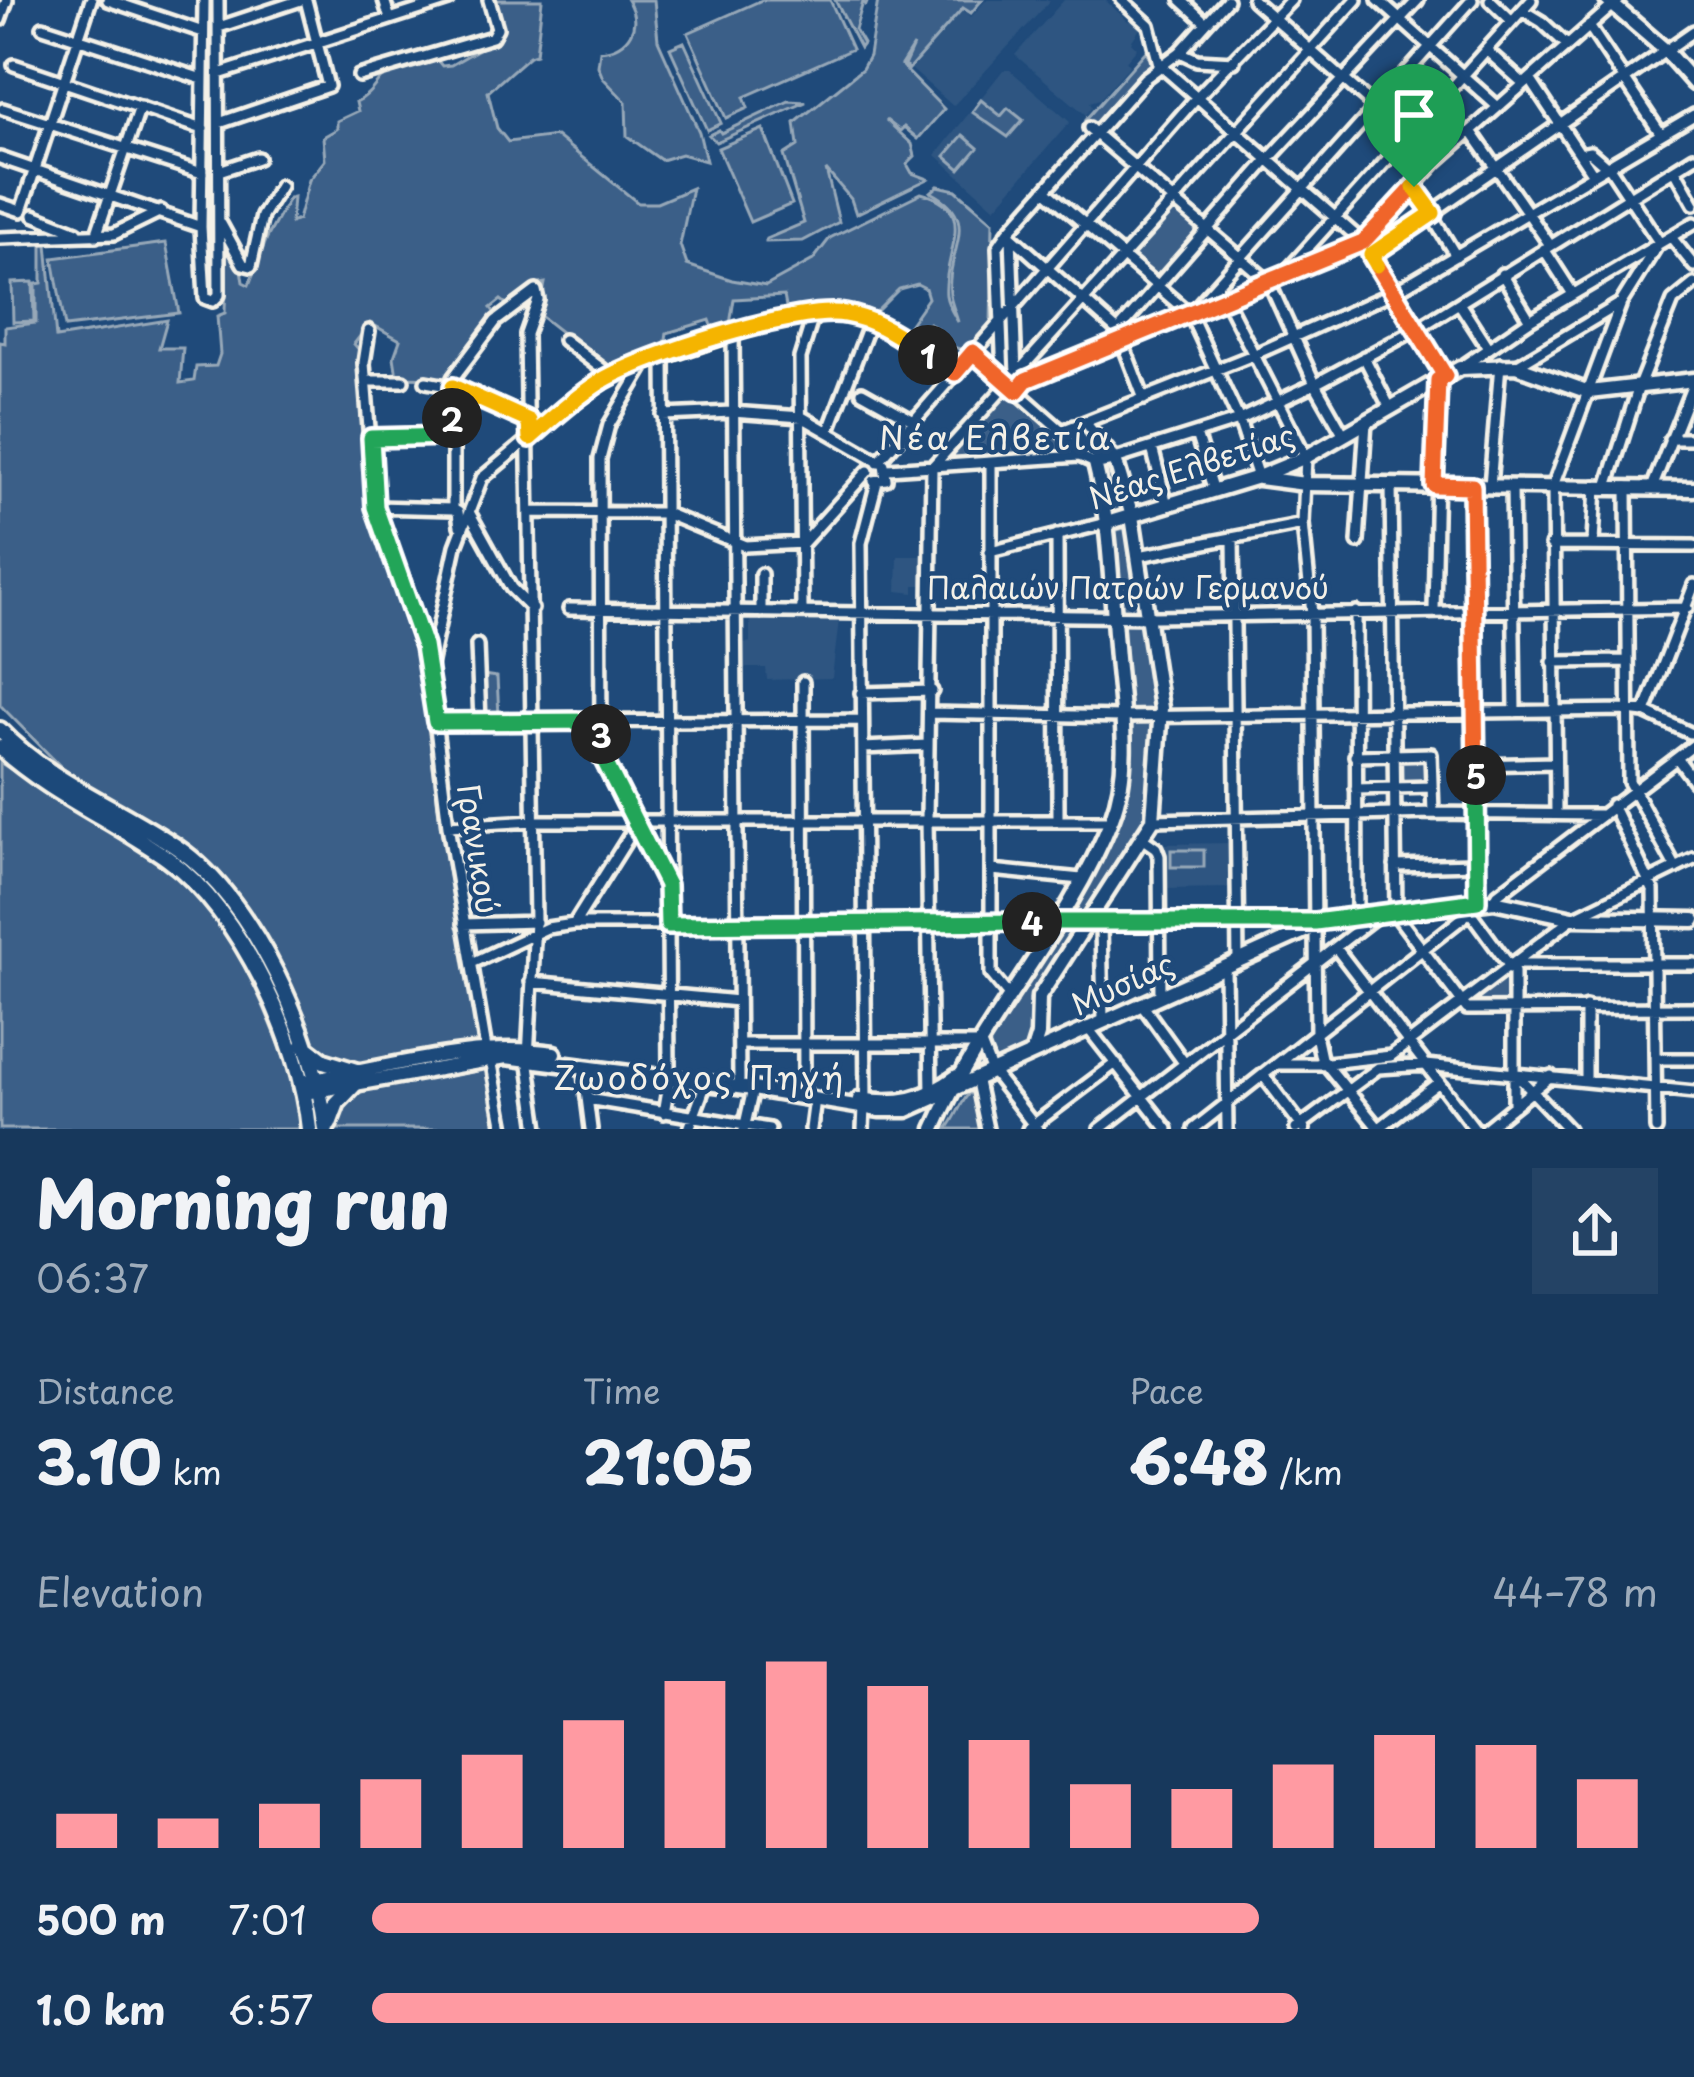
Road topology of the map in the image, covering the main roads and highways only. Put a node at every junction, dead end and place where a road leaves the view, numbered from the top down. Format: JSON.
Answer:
{"nodes":[{"id":1,"x":0,"y":730,"type":"edge"},
{"id":2,"x":4,"y":754,"type":"edge"},
{"id":3,"x":303,"y":1045,"type":"junction"},
{"id":4,"x":309,"y":1086,"type":"junction"},
{"id":5,"x":309,"y":1129,"type":"edge"},
{"id":6,"x":327,"y":1129,"type":"edge"}],
"edges":[{"from":1,"to":3,"type":"main road"},
{"from":2,"to":4,"type":"main road"},
{"from":3,"to":4,"type":"main road"},
{"from":3,"to":6,"type":"main road"},
{"from":4,"to":5,"type":"main road"},
{"from":4,"to":6,"type":"main road"}]}
